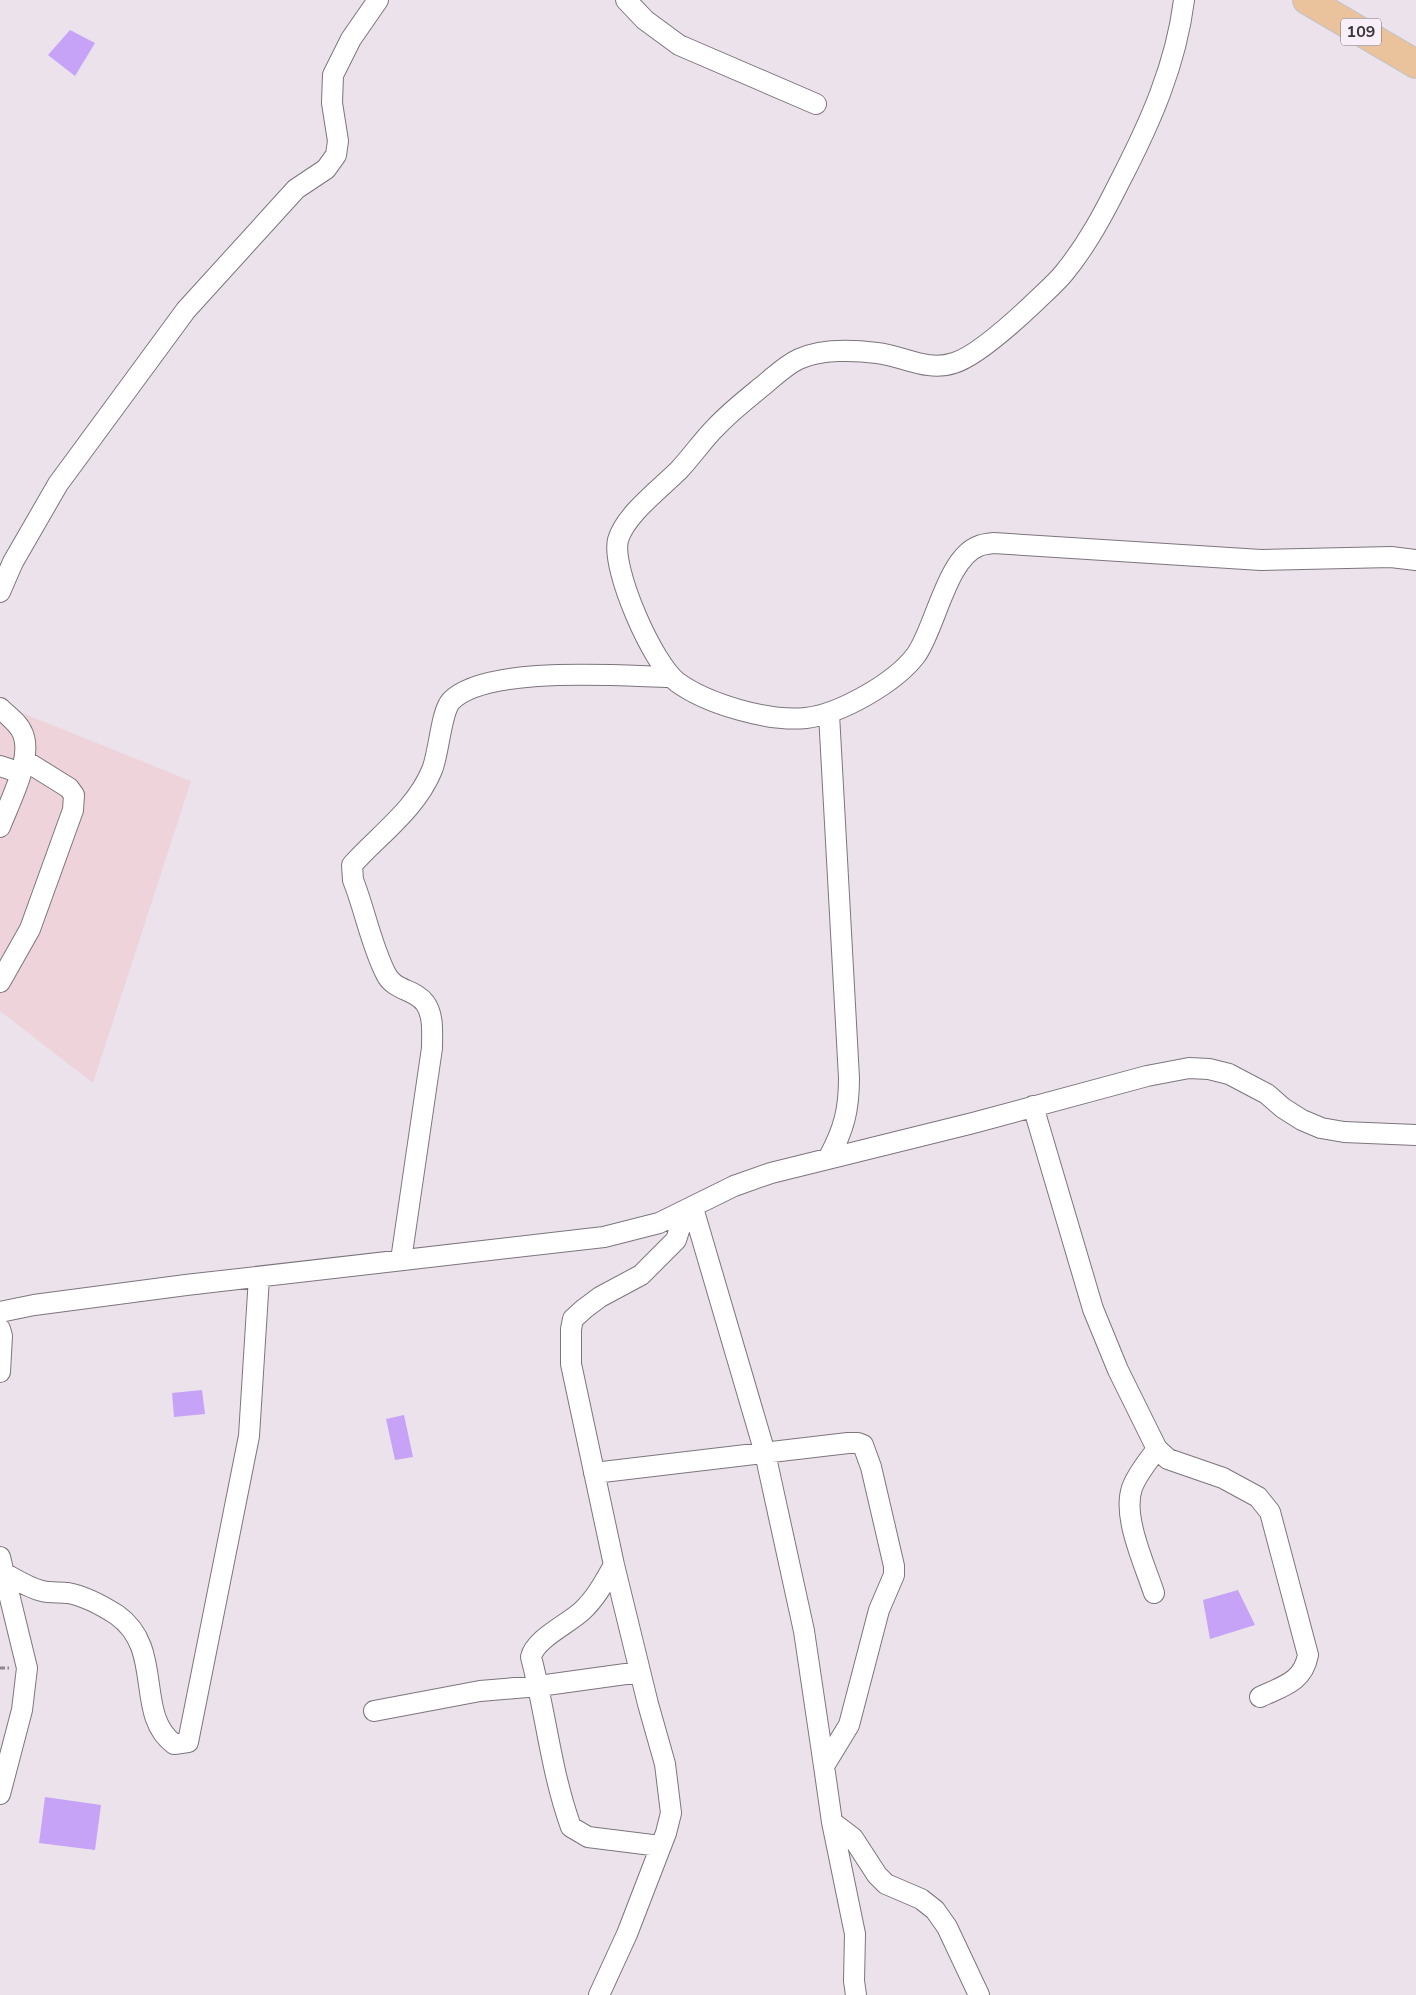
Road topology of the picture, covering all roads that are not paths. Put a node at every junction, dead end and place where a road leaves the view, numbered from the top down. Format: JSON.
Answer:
{"nodes":[{"id":1,"x":378,"y":0,"type":"edge"},
{"id":2,"x":626,"y":0,"type":"edge"},
{"id":3,"x":1184,"y":0,"type":"edge"},
{"id":4,"x":1307,"y":0,"type":"edge"},
{"id":5,"x":1416,"y":64,"type":"edge"},
{"id":6,"x":816,"y":104,"type":"dead end"},
{"id":7,"x":1416,"y":560,"type":"edge"},
{"id":8,"x":0,"y":592,"type":"edge"},
{"id":9,"x":670,"y":677,"type":"junction"},
{"id":10,"x":0,"y":708,"type":"edge"},
{"id":11,"x":829,"y":714,"type":"junction"},
{"id":12,"x":0,"y":766,"type":"edge"},
{"id":13,"x":22,"y":766,"type":"junction"},
{"id":14,"x":0,"y":827,"type":"edge"},
{"id":15,"x":0,"y":982,"type":"edge"},
{"id":16,"x":1033,"y":1106,"type":"junction"},
{"id":17,"x":1416,"y":1135,"type":"edge"},
{"id":18,"x":829,"y":1157,"type":"junction"},
{"id":19,"x":689,"y":1210,"type":"junction"},
{"id":20,"x":401,"y":1260,"type":"junction"},
{"id":21,"x":259,"y":1277,"type":"junction"},
{"id":22,"x":0,"y":1312,"type":"edge"},
{"id":23,"x":0,"y":1329,"type":"edge"},
{"id":24,"x":0,"y":1372,"type":"edge"},
{"id":25,"x":1157,"y":1449,"type":"junction"},
{"id":26,"x":765,"y":1453,"type":"junction"},
{"id":27,"x":594,"y":1473,"type":"junction"},
{"id":28,"x":2,"y":1565,"type":"edge"},
{"id":29,"x":614,"y":1565,"type":"junction"},
{"id":30,"x":1154,"y":1593,"type":"dead end"},
{"id":31,"x":640,"y":1672,"type":"junction"},
{"id":32,"x":539,"y":1686,"type":"junction"},
{"id":33,"x":1260,"y":1698,"type":"dead end"},
{"id":34,"x":374,"y":1711,"type":"dead end"},
{"id":35,"x":824,"y":1766,"type":"junction"},
{"id":36,"x":0,"y":1794,"type":"edge"},
{"id":37,"x":832,"y":1822,"type":"junction"},
{"id":38,"x":660,"y":1846,"type":"junction"},
{"id":39,"x":598,"y":1995,"type":"edge"},
{"id":40,"x":856,"y":1995,"type":"edge"},
{"id":41,"x":978,"y":1995,"type":"edge"}],
"edges":[{"from":1,"to":8,"type":"street"},
{"from":2,"to":6,"type":"street"},
{"from":3,"to":9,"type":"street"},
{"from":4,"to":5,"type":"main road","number":"109"},
{"from":7,"to":11,"type":"street"},
{"from":9,"to":11,"type":"street"},
{"from":9,"to":20,"type":"street"},
{"from":10,"to":13,"type":"street"},
{"from":11,"to":18,"type":"street"},
{"from":12,"to":13,"type":"street"},
{"from":13,"to":14,"type":"street"},
{"from":13,"to":15,"type":"street"},
{"from":16,"to":17,"type":"street"},
{"from":16,"to":18,"type":"street"},
{"from":16,"to":25,"type":"street"},
{"from":18,"to":19,"type":"street"},
{"from":19,"to":20,"type":"street"},
{"from":19,"to":26,"type":"street"},
{"from":19,"to":27,"type":"street"},
{"from":20,"to":21,"type":"street"},
{"from":21,"to":22,"type":"street"},
{"from":21,"to":28,"type":"street"},
{"from":23,"to":24,"type":"street"},
{"from":25,"to":30,"type":"street"},
{"from":25,"to":33,"type":"street"},
{"from":26,"to":27,"type":"street"},
{"from":26,"to":35,"type":"street"},
{"from":26,"to":35,"type":"street"},
{"from":27,"to":29,"type":"street"},
{"from":28,"to":36,"type":"street"},
{"from":29,"to":31,"type":"street"},
{"from":29,"to":32,"type":"street"},
{"from":31,"to":32,"type":"street"},
{"from":31,"to":38,"type":"street"},
{"from":32,"to":34,"type":"street"},
{"from":32,"to":38,"type":"street"},
{"from":35,"to":37,"type":"street"},
{"from":37,"to":40,"type":"street"},
{"from":37,"to":41,"type":"street"},
{"from":38,"to":39,"type":"street"}]}
